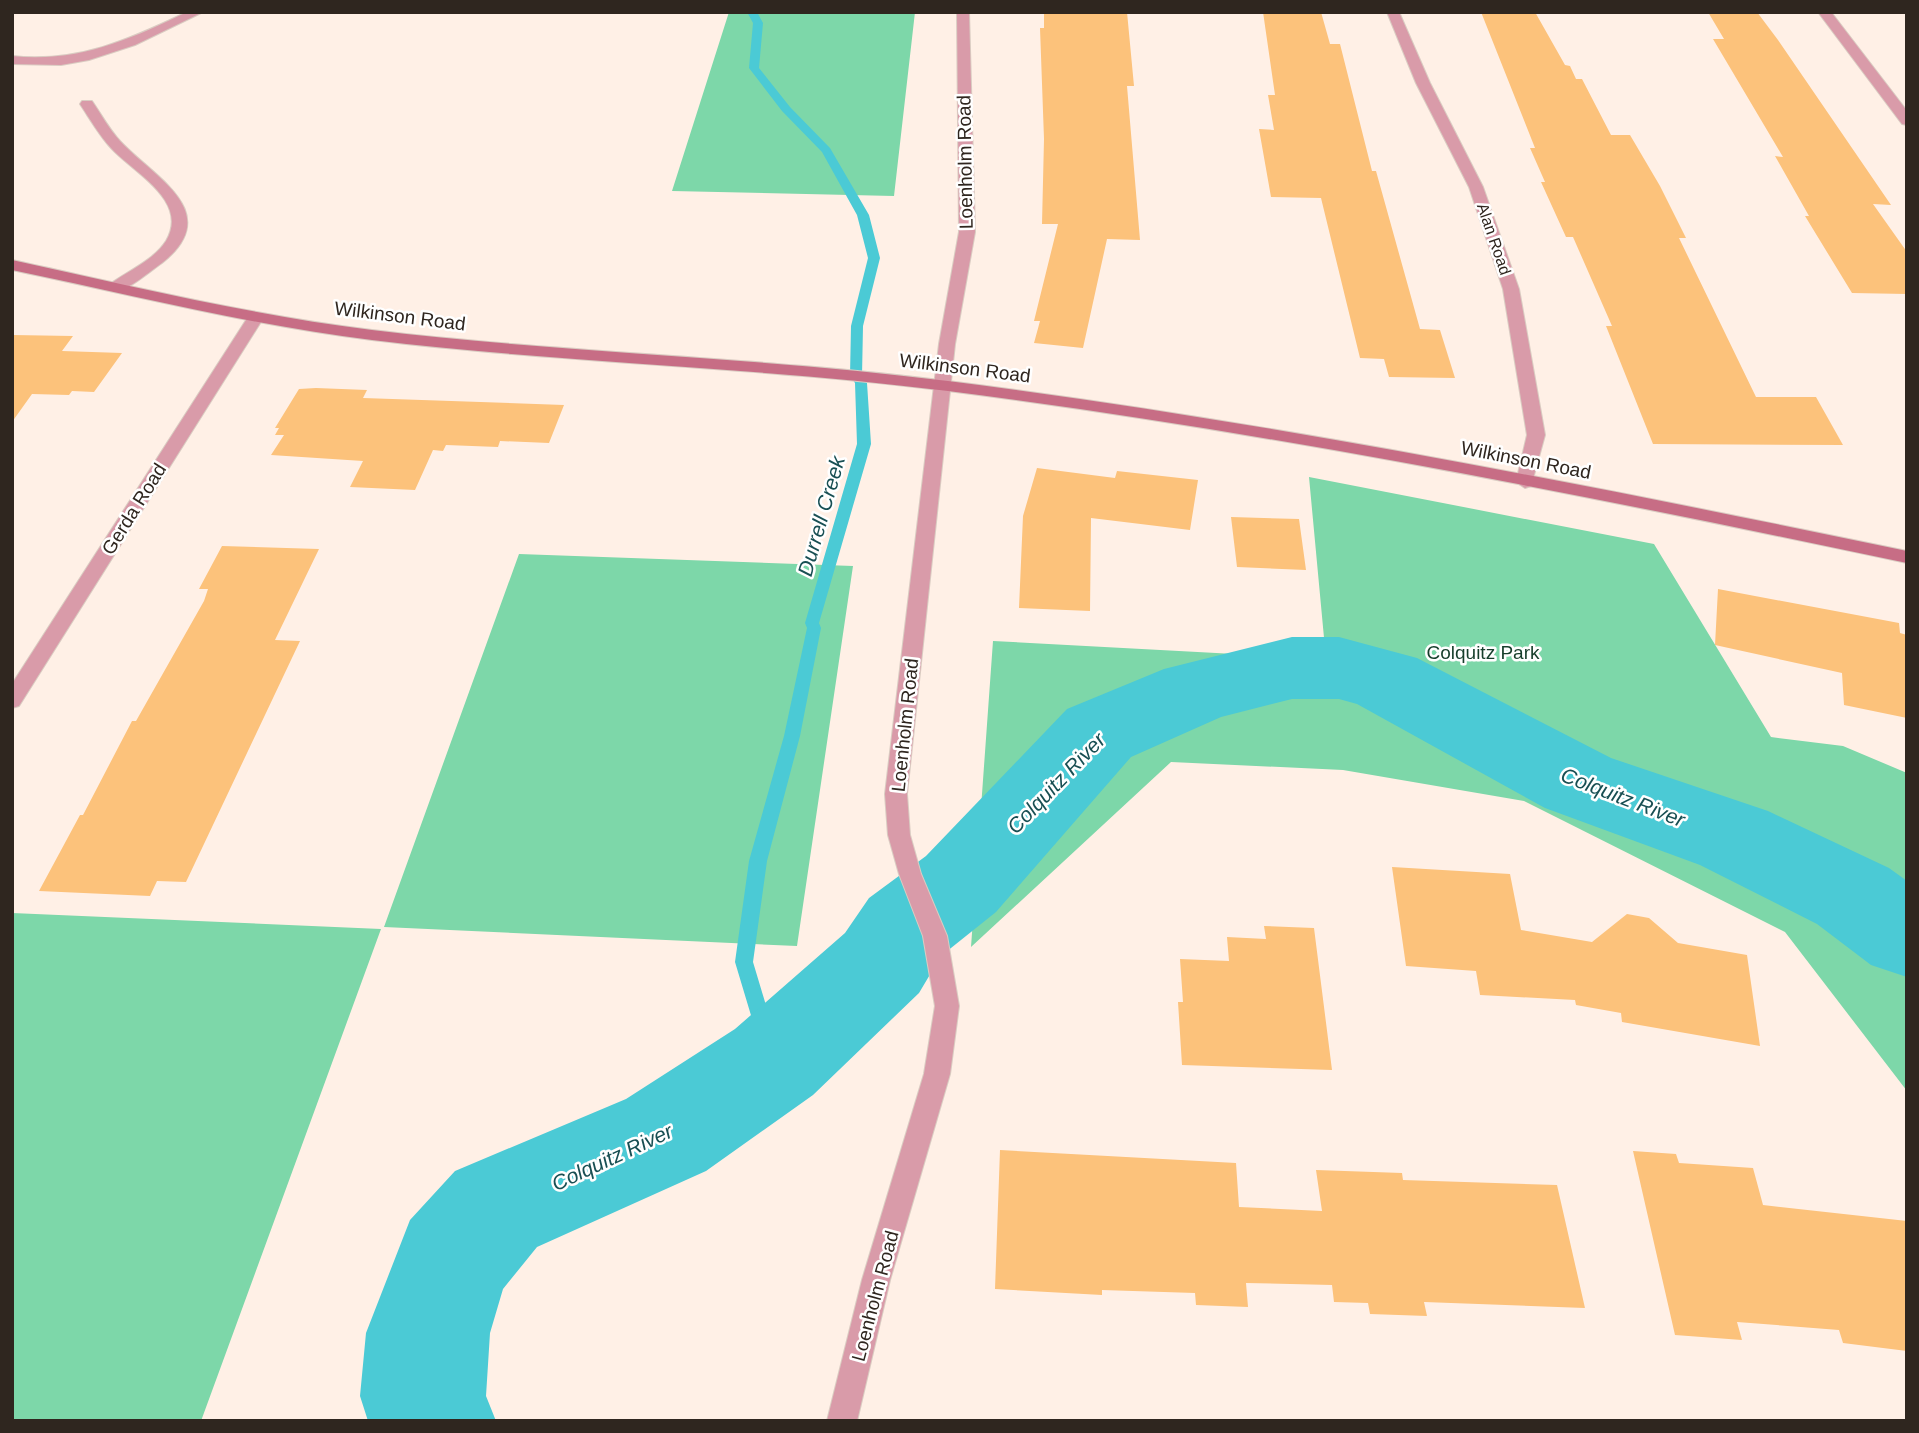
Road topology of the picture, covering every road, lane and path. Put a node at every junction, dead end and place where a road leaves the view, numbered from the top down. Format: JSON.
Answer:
{"nodes":[{"id":1,"x":197,"y":12,"type":"edge"},
{"id":2,"x":963,"y":12,"type":"edge"},
{"id":3,"x":1393,"y":12,"type":"edge"},
{"id":4,"x":1825,"y":12,"type":"edge"},
{"id":5,"x":12,"y":60,"type":"edge"},
{"id":6,"x":87,"y":104,"type":"dead end"},
{"id":7,"x":1907,"y":121,"type":"edge"},
{"id":8,"x":12,"y":265,"type":"edge"},
{"id":9,"x":116,"y":287,"type":"junction"},
{"id":10,"x":256,"y":317,"type":"junction"},
{"id":11,"x":943,"y":386,"type":"junction"},
{"id":12,"x":1525,"y":482,"type":"junction"},
{"id":13,"x":1907,"y":557,"type":"edge"},
{"id":14,"x":12,"y":701,"type":"edge"},
{"id":15,"x":842,"y":1421,"type":"edge"}],
"edges":[{"from":1,"to":5,"type":"street"},
{"from":2,"to":11,"type":"street","name":"Loenholm Road"},
{"from":3,"to":12,"type":"street","name":"Alan Road"},
{"from":4,"to":7,"type":"street"},
{"from":6,"to":9,"type":"street"},
{"from":8,"to":9,"type":"main road","name":"Wilkinson Road"},
{"from":9,"to":10,"type":"main road","name":"Wilkinson Road"},
{"from":10,"to":11,"type":"main road","name":"Wilkinson Road"},
{"from":10,"to":14,"type":"street","name":"Gerda Road"},
{"from":11,"to":12,"type":"main road","name":"Wilkinson Road"},
{"from":11,"to":15,"type":"street","name":"Loenholm Road"},
{"from":12,"to":13,"type":"main road","name":"Wilkinson Road"}]}
